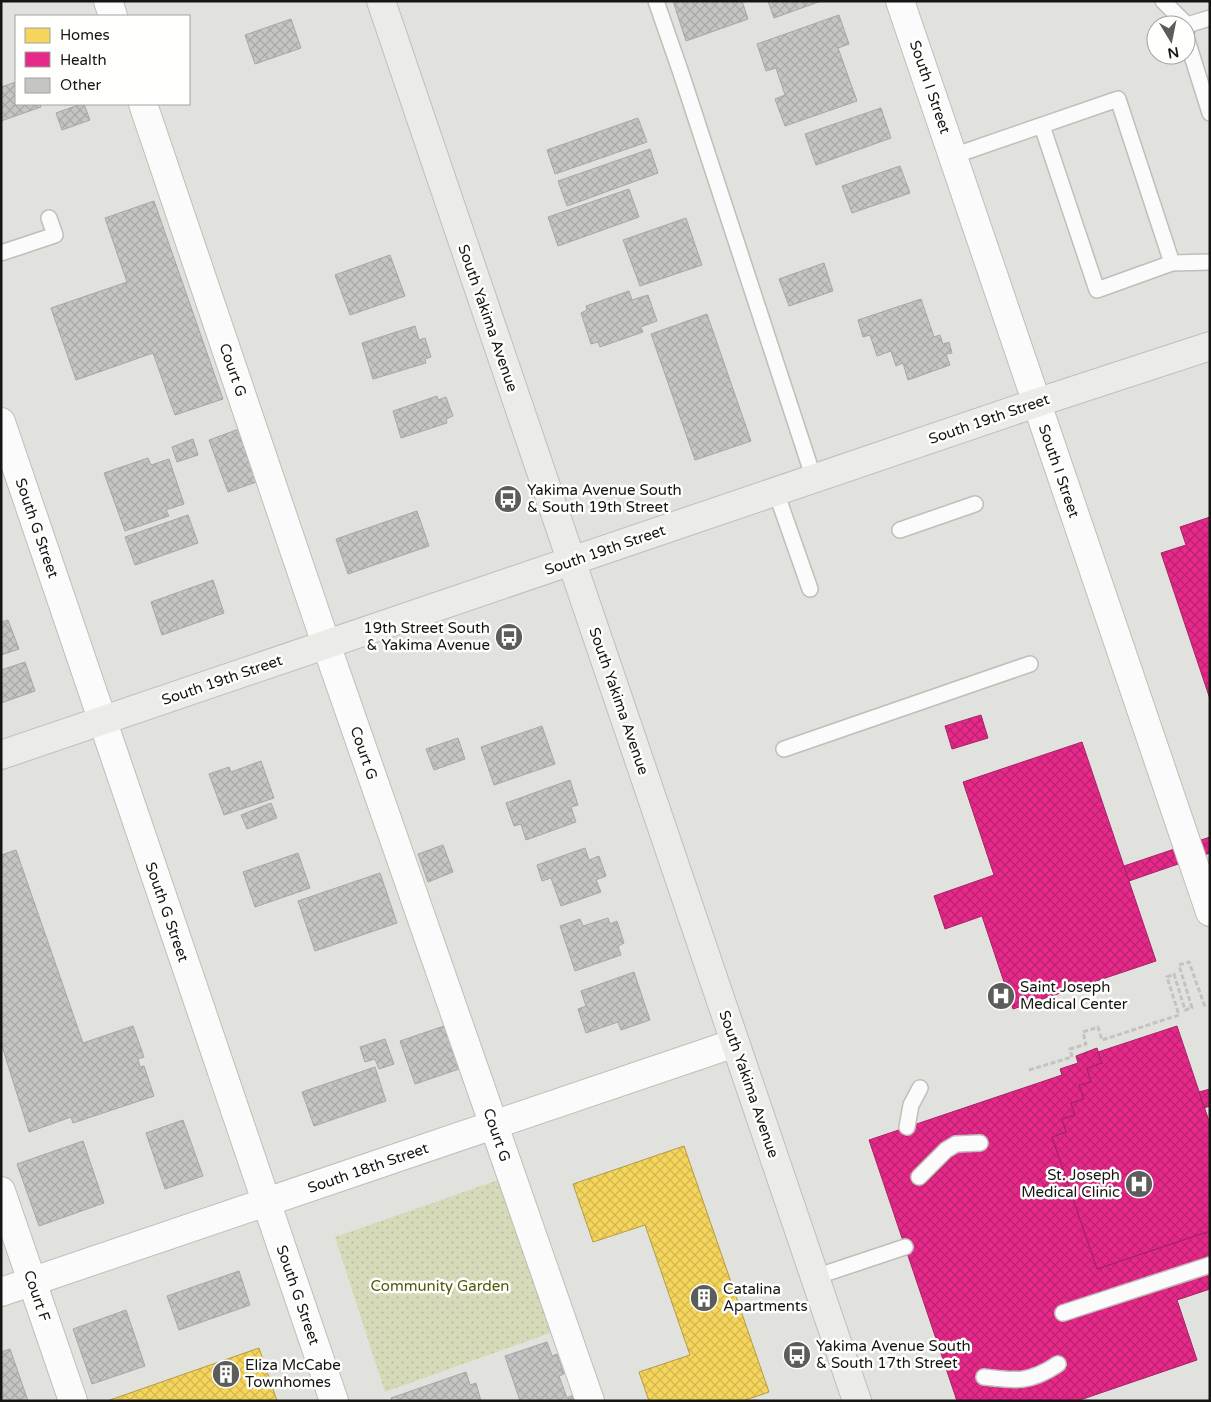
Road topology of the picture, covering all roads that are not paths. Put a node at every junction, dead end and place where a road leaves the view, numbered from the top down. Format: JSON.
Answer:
{"nodes":[{"id":1,"x":108,"y":1,"type":"edge"},
{"id":2,"x":381,"y":1,"type":"edge"},
{"id":3,"x":656,"y":1,"type":"edge"},
{"id":4,"x":900,"y":1,"type":"edge"},
{"id":5,"x":1163,"y":1,"type":"edge"},
{"id":6,"x":114,"y":15,"type":"edge"},
{"id":7,"x":1176,"y":15,"type":"edge"},
{"id":8,"x":1210,"y":18,"type":"edge"},
{"id":9,"x":1196,"y":22,"type":"edge"},
{"id":10,"x":1195,"y":65,"type":"edge"},
{"id":11,"x":143,"y":105,"type":"edge"},
{"id":12,"x":1210,"y":113,"type":"edge"},
{"id":13,"x":1042,"y":126,"type":"junction"},
{"id":14,"x":953,"y":156,"type":"junction"},
{"id":15,"x":49,"y":218,"type":"dead end"},
{"id":16,"x":1,"y":254,"type":"edge"},
{"id":17,"x":1210,"y":262,"type":"edge"},
{"id":18,"x":1172,"y":263,"type":"junction"},
{"id":19,"x":1210,"y":346,"type":"edge"},
{"id":20,"x":1036,"y":403,"type":"junction"},
{"id":21,"x":1,"y":422,"type":"edge"},
{"id":22,"x":814,"y":479,"type":"junction"},
{"id":23,"x":776,"y":492,"type":"junction"},
{"id":24,"x":975,"y":504,"type":"dead end"},
{"id":25,"x":900,"y":530,"type":"dead end"},
{"id":26,"x":571,"y":562,"type":"junction"},
{"id":27,"x":810,"y":589,"type":"dead end"},
{"id":28,"x":326,"y":644,"type":"junction"},
{"id":29,"x":1030,"y":664,"type":"dead end"},
{"id":30,"x":102,"y":720,"type":"junction"},
{"id":31,"x":784,"y":749,"type":"dead end"},
{"id":32,"x":1,"y":755,"type":"edge"},
{"id":33,"x":1210,"y":912,"type":"edge"},
{"id":34,"x":735,"y":1043,"type":"junction"},
{"id":35,"x":920,"y":1088,"type":"dead end"},
{"id":36,"x":494,"y":1125,"type":"junction"},
{"id":37,"x":907,"y":1127,"type":"dead end"},
{"id":38,"x":980,"y":1143,"type":"dead end"},
{"id":39,"x":919,"y":1177,"type":"dead end"},
{"id":40,"x":1,"y":1191,"type":"edge"},
{"id":41,"x":267,"y":1203,"type":"junction"},
{"id":42,"x":905,"y":1247,"type":"dead end"},
{"id":43,"x":1210,"y":1265,"type":"edge"},
{"id":44,"x":815,"y":1277,"type":"junction"},
{"id":45,"x":32,"y":1282,"type":"junction"},
{"id":46,"x":1,"y":1292,"type":"edge"},
{"id":47,"x":1063,"y":1313,"type":"dead end"},
{"id":48,"x":1058,"y":1364,"type":"dead end"},
{"id":49,"x":984,"y":1377,"type":"dead end"},
{"id":50,"x":73,"y":1401,"type":"edge"},
{"id":51,"x":334,"y":1401,"type":"edge"},
{"id":52,"x":590,"y":1401,"type":"edge"},
{"id":53,"x":857,"y":1401,"type":"edge"}],
"edges":[{"from":1,"to":6,"type":"street"},
{"from":2,"to":26,"type":"main road","name":"South Yakima Avenue"},
{"from":3,"to":22,"type":"lane"},
{"from":4,"to":14,"type":"street","name":"South I Street"},
{"from":5,"to":7,"type":"lane"},
{"from":8,"to":9,"type":"lane"},
{"from":10,"to":12,"type":"lane"},
{"from":11,"to":28,"type":"street","name":"Court G"},
{"from":13,"to":14,"type":"lane"},
{"from":13,"to":18,"type":"lane"},
{"from":13,"to":18,"type":"lane"},
{"from":14,"to":20,"type":"street","name":"South I Street"},
{"from":15,"to":16,"type":"lane"},
{"from":17,"to":18,"type":"lane"},
{"from":19,"to":20,"type":"main road","name":"South 19th Street"},
{"from":20,"to":22,"type":"main road","name":"South 19th Street"},
{"from":20,"to":33,"type":"street","name":"South I Street"},
{"from":21,"to":30,"type":"street","name":"South G Street"},
{"from":22,"to":23,"type":"main road","name":"South 19th Street"},
{"from":23,"to":26,"type":"main road","name":"South 19th Street"},
{"from":23,"to":27,"type":"lane"},
{"from":24,"to":25,"type":"lane"},
{"from":26,"to":28,"type":"main road","name":"South 19th Street"},
{"from":26,"to":34,"type":"main road","name":"South Yakima Avenue"},
{"from":28,"to":30,"type":"main road","name":"South 19th Street"},
{"from":28,"to":36,"type":"street","name":"Court G"},
{"from":29,"to":31,"type":"lane"},
{"from":30,"to":32,"type":"main road","name":"South 19th Street"},
{"from":30,"to":41,"type":"street","name":"South G Street"},
{"from":34,"to":36,"type":"street","name":"South 18th Street"},
{"from":34,"to":44,"type":"main road","name":"South Yakima Avenue"},
{"from":35,"to":37,"type":"lane"},
{"from":36,"to":41,"type":"street","name":"South 18th Street"},
{"from":36,"to":52,"type":"street","name":"Court G"},
{"from":38,"to":39,"type":"lane"},
{"from":40,"to":45,"type":"street","name":"Court F"},
{"from":41,"to":45,"type":"street","name":"South 18th Street"},
{"from":41,"to":51,"type":"street","name":"South G Street"},
{"from":42,"to":44,"type":"lane"},
{"from":43,"to":47,"type":"lane"},
{"from":44,"to":53,"type":"main road","name":"South Yakima Avenue"},
{"from":45,"to":46,"type":"street","name":"South 18th Street"},
{"from":45,"to":50,"type":"street","name":"Court F"},
{"from":48,"to":49,"type":"lane"}]}
